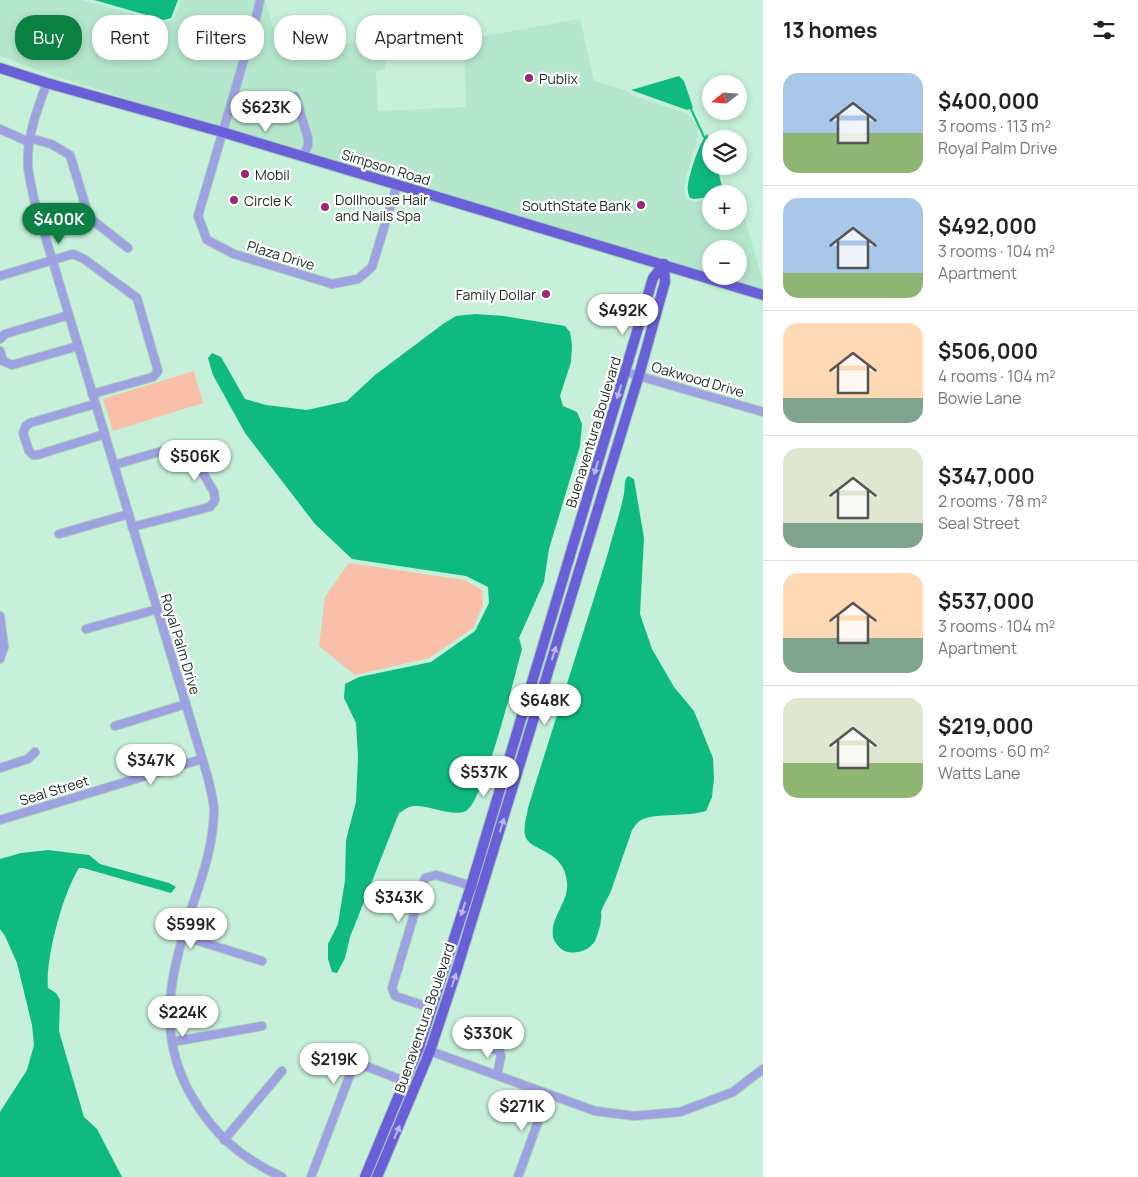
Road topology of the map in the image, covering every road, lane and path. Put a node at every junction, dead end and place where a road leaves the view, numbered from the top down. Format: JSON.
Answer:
{"nodes":[{"id":1,"x":260,"y":0,"type":"edge"},
{"id":2,"x":0,"y":68,"type":"edge"},
{"id":3,"x":47,"y":83,"type":"junction"},
{"id":4,"x":295,"y":96,"type":"dead end"},
{"id":5,"x":0,"y":129,"type":"edge"},
{"id":6,"x":222,"y":132,"type":"junction"},
{"id":7,"x":29,"y":142,"type":"junction"},
{"id":8,"x":303,"y":157,"type":"junction"},
{"id":9,"x":397,"y":185,"type":"junction"},
{"id":10,"x":128,"y":248,"type":"dead end"},
{"id":11,"x":52,"y":260,"type":"junction"},
{"id":12,"x":664,"y":264,"type":"junction"},
{"id":13,"x":0,"y":276,"type":"edge"},
{"id":14,"x":763,"y":295,"type":"edge"},
{"id":15,"x":69,"y":315,"type":"junction"},
{"id":16,"x":0,"y":339,"type":"edge"},
{"id":17,"x":78,"y":346,"type":"junction"},
{"id":18,"x":0,"y":351,"type":"edge"},
{"id":19,"x":625,"y":372,"type":"junction"},
{"id":20,"x":639,"y":376,"type":"junction"},
{"id":21,"x":92,"y":394,"type":"junction"},
{"id":22,"x":96,"y":404,"type":"junction"},
{"id":23,"x":763,"y":412,"type":"edge"},
{"id":24,"x":105,"y":434,"type":"junction"},
{"id":25,"x":114,"y":465,"type":"junction"},
{"id":26,"x":129,"y":514,"type":"junction"},
{"id":27,"x":132,"y":527,"type":"junction"},
{"id":28,"x":59,"y":534,"type":"dead end"},
{"id":29,"x":158,"y":609,"type":"junction"},
{"id":30,"x":0,"y":616,"type":"edge"},
{"id":31,"x":86,"y":629,"type":"dead end"},
{"id":32,"x":0,"y":659,"type":"edge"},
{"id":33,"x":186,"y":704,"type":"junction"},
{"id":34,"x":115,"y":726,"type":"dead end"},
{"id":35,"x":35,"y":752,"type":"dead end"},
{"id":36,"x":202,"y":759,"type":"junction"},
{"id":37,"x":0,"y":768,"type":"edge"},
{"id":38,"x":0,"y":820,"type":"edge"},
{"id":39,"x":475,"y":871,"type":"junction"},
{"id":40,"x":487,"y":874,"type":"junction"},
{"id":41,"x":471,"y":886,"type":"junction"},
{"id":42,"x":482,"y":890,"type":"junction"},
{"id":43,"x":183,"y":936,"type":"junction"},
{"id":44,"x":262,"y":961,"type":"dead end"},
{"id":45,"x":431,"y":1008,"type":"junction"},
{"id":46,"x":262,"y":1026,"type":"dead end"},
{"id":47,"x":172,"y":1042,"type":"junction"},
{"id":48,"x":479,"y":1043,"type":"dead end"},
{"id":49,"x":420,"y":1047,"type":"junction"},
{"id":50,"x":430,"y":1051,"type":"junction"},
{"id":51,"x":763,"y":1068,"type":"edge"},
{"id":52,"x":282,"y":1071,"type":"dead end"},
{"id":53,"x":497,"y":1075,"type":"junction"},
{"id":54,"x":404,"y":1082,"type":"junction"},
{"id":55,"x":548,"y":1094,"type":"junction"},
{"id":56,"x":224,"y":1140,"type":"junction"},
{"id":57,"x":521,"y":1166,"type":"junction"},
{"id":58,"x":282,"y":1177,"type":"edge"},
{"id":59,"x":311,"y":1177,"type":"edge"},
{"id":60,"x":365,"y":1177,"type":"edge"},
{"id":61,"x":378,"y":1177,"type":"edge"},
{"id":62,"x":518,"y":1177,"type":"edge"},
{"id":63,"x":526,"y":1177,"type":"edge"}],
"edges":[{"from":1,"to":6,"type":"street","name":"Plaza Drive"},
{"from":2,"to":3,"type":"main road","name":"Simpson Road"},
{"from":3,"to":6,"type":"main road","name":"Simpson Road"},
{"from":3,"to":7,"type":"street","name":"Royal Palm Drive"},
{"from":4,"to":8,"type":"street"},
{"from":5,"to":7,"type":"street"},
{"from":6,"to":8,"type":"main road","name":"Simpson Road"},
{"from":6,"to":9,"type":"street","name":"Plaza Drive"},
{"from":7,"to":10,"type":"street"},
{"from":7,"to":11,"type":"street","name":"Royal Palm Drive"},
{"from":8,"to":9,"type":"main road","name":"Simpson Road"},
{"from":9,"to":12,"type":"main road","name":"Simpson Road"},
{"from":11,"to":13,"type":"street"},
{"from":11,"to":15,"type":"street","name":"Royal Palm Drive"},
{"from":11,"to":21,"type":"street"},
{"from":12,"to":14,"type":"main road","name":"Simpson Road"},
{"from":12,"to":19,"type":"main road","name":"Buenaventura Boulevard"},
{"from":12,"to":20,"type":"main road","name":"Buenaventura Boulevard"},
{"from":15,"to":16,"type":"street"},
{"from":15,"to":17,"type":"street","name":"Royal Palm Drive"},
{"from":17,"to":18,"type":"street"},
{"from":17,"to":21,"type":"street","name":"Royal Palm Drive"},
{"from":19,"to":20,"type":"street","name":"Oakwood Drive"},
{"from":19,"to":39,"type":"main road","name":"Buenaventura Boulevard","one_way":true},
{"from":20,"to":23,"type":"street","name":"Oakwood Drive"},
{"from":40,"to":20,"type":"main road","name":"Buenaventura Boulevard","one_way":true},
{"from":21,"to":22,"type":"street","name":"Royal Palm Drive"},
{"from":22,"to":24,"type":"street","name":"Royal Palm Drive"},
{"from":22,"to":24,"type":"street"},
{"from":24,"to":25,"type":"street","name":"Royal Palm Drive"},
{"from":25,"to":26,"type":"street","name":"Royal Palm Drive"},
{"from":25,"to":27,"type":"street"},
{"from":26,"to":27,"type":"street","name":"Royal Palm Drive"},
{"from":26,"to":28,"type":"street"},
{"from":27,"to":29,"type":"street","name":"Royal Palm Drive"},
{"from":29,"to":31,"type":"street"},
{"from":29,"to":33,"type":"street","name":"Royal Palm Drive"},
{"from":30,"to":32,"type":"street"},
{"from":33,"to":34,"type":"street"},
{"from":33,"to":36,"type":"street","name":"Royal Palm Drive"},
{"from":35,"to":37,"type":"street"},
{"from":36,"to":38,"type":"street","name":"Seal Street"},
{"from":36,"to":43,"type":"street","name":"Royal Palm Drive"},
{"from":39,"to":40,"type":"street"},
{"from":39,"to":41,"type":"main road","name":"Buenaventura Boulevard"},
{"from":40,"to":42,"type":"main road","name":"Buenaventura Boulevard"},
{"from":41,"to":42,"type":"street"},
{"from":41,"to":45,"type":"main road","name":"Buenaventura Boulevard","one_way":true},
{"from":41,"to":45,"type":"street"},
{"from":50,"to":42,"type":"main road","name":"Buenaventura Boulevard","one_way":true},
{"from":43,"to":44,"type":"street"},
{"from":43,"to":47,"type":"street","name":"Royal Palm Drive"},
{"from":45,"to":49,"type":"main road","name":"Buenaventura Boulevard"},
{"from":46,"to":47,"type":"street"},
{"from":47,"to":56,"type":"street","name":"Royal Palm Drive"},
{"from":48,"to":53,"type":"street"},
{"from":49,"to":50,"type":"street"},
{"from":49,"to":54,"type":"main road","name":"Buenaventura Boulevard"},
{"from":50,"to":53,"type":"street"},
{"from":61,"to":50,"type":"main road","name":"Buenaventura Boulevard","one_way":true},
{"from":51,"to":55,"type":"street"},
{"from":52,"to":56,"type":"street"},
{"from":53,"to":55,"type":"street"},
{"from":54,"to":59,"type":"street"},
{"from":54,"to":60,"type":"main road","name":"Buenaventura Boulevard"},
{"from":55,"to":57,"type":"street"},
{"from":56,"to":58,"type":"street","name":"Royal Palm Drive"},
{"from":57,"to":62,"type":"street"},
{"from":57,"to":63,"type":"street"}]}
